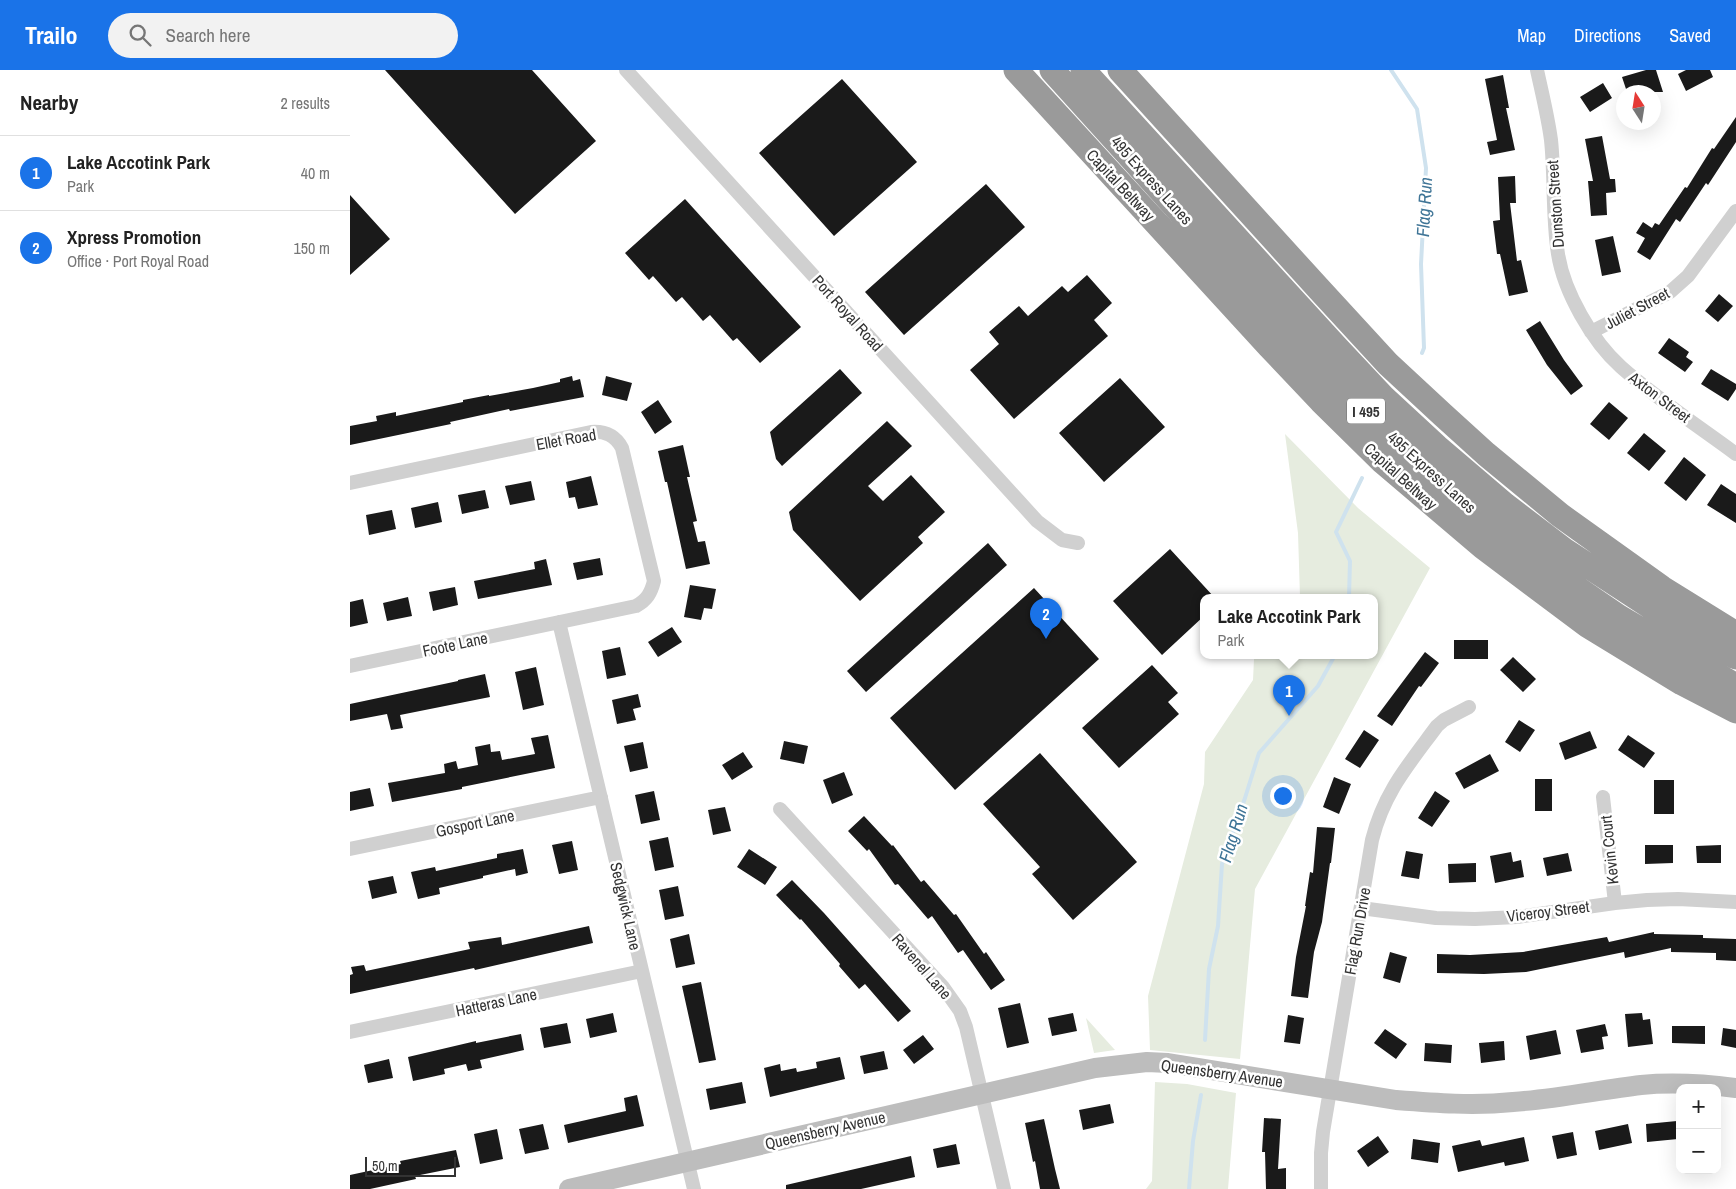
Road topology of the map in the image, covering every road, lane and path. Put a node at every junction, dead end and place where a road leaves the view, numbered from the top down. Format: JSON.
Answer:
{"nodes":[{"id":1,"x":626,"y":70,"type":"edge"},
{"id":2,"x":1016,"y":70,"type":"edge"},
{"id":3,"x":1052,"y":70,"type":"edge"},
{"id":4,"x":1083,"y":70,"type":"edge"},
{"id":5,"x":1120,"y":70,"type":"edge"},
{"id":6,"x":1537,"y":70,"type":"edge"},
{"id":7,"x":1736,"y":211,"type":"edge"},
{"id":8,"x":1591,"y":332,"type":"junction"},
{"id":9,"x":1736,"y":454,"type":"edge"},
{"id":10,"x":350,"y":483,"type":"edge"},
{"id":11,"x":1078,"y":543,"type":"dead end"},
{"id":12,"x":559,"y":622,"type":"junction"},
{"id":13,"x":1736,"y":634,"type":"edge"},
{"id":14,"x":1736,"y":657,"type":"edge"},
{"id":15,"x":350,"y":666,"type":"edge"},
{"id":16,"x":1736,"y":686,"type":"edge"},
{"id":17,"x":1468,"y":707,"type":"dead end"},
{"id":18,"x":1736,"y":711,"type":"edge"},
{"id":19,"x":601,"y":797,"type":"junction"},
{"id":20,"x":1603,"y":797,"type":"dead end"},
{"id":21,"x":780,"y":809,"type":"dead end"},
{"id":22,"x":350,"y":849,"type":"edge"},
{"id":23,"x":1736,"y":902,"type":"edge"},
{"id":24,"x":1614,"y":903,"type":"junction"},
{"id":25,"x":1361,"y":908,"type":"junction"},
{"id":26,"x":642,"y":971,"type":"junction"},
{"id":27,"x":350,"y":1032,"type":"edge"},
{"id":28,"x":1736,"y":1088,"type":"edge"},
{"id":29,"x":1330,"y":1089,"type":"junction"},
{"id":30,"x":982,"y":1094,"type":"junction"},
{"id":31,"x":687,"y":1162,"type":"junction"},
{"id":32,"x":569,"y":1189,"type":"edge"},
{"id":33,"x":694,"y":1189,"type":"edge"},
{"id":34,"x":1004,"y":1189,"type":"edge"},
{"id":35,"x":1321,"y":1189,"type":"edge"}],
"edges":[{"from":1,"to":11,"type":"street","name":"Port Royal Road"},
{"from":2,"to":18,"type":"highway","name":"Capital Beltway","number":"I 495"},
{"from":3,"to":16,"type":"highway","name":"495 Express Lanes","number":"I 495"},
{"from":4,"to":14,"type":"highway","name":"495 Express Lanes","number":"I 495"},
{"from":5,"to":13,"type":"highway"},
{"from":6,"to":8,"type":"street","name":"Dunston Street"},
{"from":7,"to":8,"type":"street","name":"Juliet Street"},
{"from":8,"to":9,"type":"street","name":"Axton Street"},
{"from":10,"to":12,"type":"street","name":"Ellet Road"},
{"from":12,"to":15,"type":"street","name":"Foote Lane"},
{"from":12,"to":19,"type":"street","name":"Sedgwick Lane"},
{"from":17,"to":25,"type":"street","name":"Flag Run Drive"},
{"from":19,"to":22,"type":"street","name":"Gosport Lane"},
{"from":19,"to":26,"type":"street","name":"Sedgwick Lane"},
{"from":20,"to":24,"type":"street","name":"Kevin Court"},
{"from":21,"to":30,"type":"street","name":"Ravenel Lane"},
{"from":23,"to":24,"type":"street","name":"Viceroy Street"},
{"from":24,"to":25,"type":"street","name":"Viceroy Street"},
{"from":25,"to":29,"type":"street","name":"Flag Run Drive"},
{"from":26,"to":27,"type":"street","name":"Hatteras Lane"},
{"from":26,"to":31,"type":"street","name":"Sedgwick Lane"},
{"from":28,"to":29,"type":"street","name":"Queensberry Avenue"},
{"from":29,"to":30,"type":"street","name":"Queensberry Avenue"},
{"from":29,"to":35,"type":"street","name":"Flag Run Drive"},
{"from":30,"to":31,"type":"street","name":"Queensberry Avenue"},
{"from":30,"to":34,"type":"street","name":"Ravenel Lane"},
{"from":31,"to":32,"type":"street","name":"Queensberry Avenue"},
{"from":31,"to":33,"type":"street","name":"Sedgwick Lane"}]}
